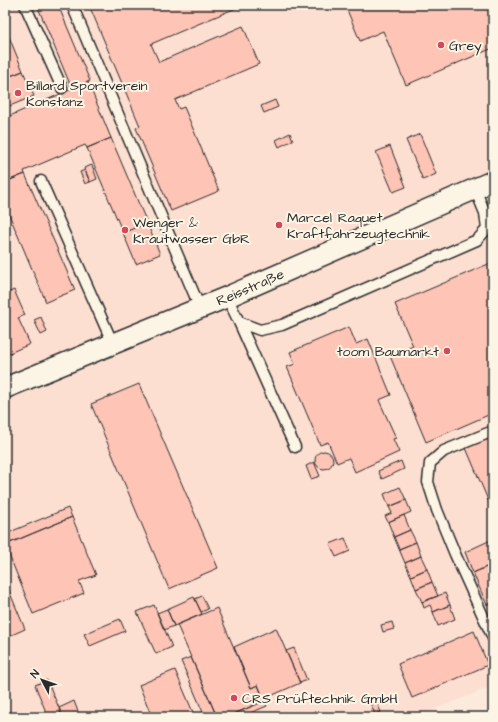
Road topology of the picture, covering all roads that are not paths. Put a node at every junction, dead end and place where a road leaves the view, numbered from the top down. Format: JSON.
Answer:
{"nodes":[{"id":1,"x":25,"y":5,"type":"edge"},
{"id":2,"x":72,"y":5,"type":"edge"},
{"id":3,"x":62,"y":88,"type":"dead end"},
{"id":4,"x":41,"y":181,"type":"dead end"},
{"id":5,"x":493,"y":181,"type":"edge"},
{"id":6,"x":475,"y":189,"type":"junction"},
{"id":7,"x":227,"y":296,"type":"junction"},
{"id":8,"x":200,"y":308,"type":"junction"},
{"id":9,"x":238,"y":322,"type":"junction"},
{"id":10,"x":112,"y":344,"type":"junction"},
{"id":11,"x":5,"y":388,"type":"edge"},
{"id":12,"x":493,"y":431,"type":"edge"},
{"id":13,"x":295,"y":447,"type":"dead end"},
{"id":14,"x":493,"y":638,"type":"edge"}],
"edges":[{"from":1,"to":3,"type":"lane"},
{"from":2,"to":8,"type":"lane"},
{"from":4,"to":10,"type":"lane"},
{"from":5,"to":6,"type":"street","name":"Reisstraße"},
{"from":6,"to":7,"type":"street","name":"Reisstraße"},
{"from":6,"to":9,"type":"lane"},
{"from":7,"to":8,"type":"street","name":"Reisstraße"},
{"from":7,"to":9,"type":"lane"},
{"from":8,"to":10,"type":"street","name":"Reisstraße"},
{"from":9,"to":13,"type":"lane"},
{"from":10,"to":11,"type":"street","name":"Reisstraße"},
{"from":12,"to":14,"type":"lane"}]}
